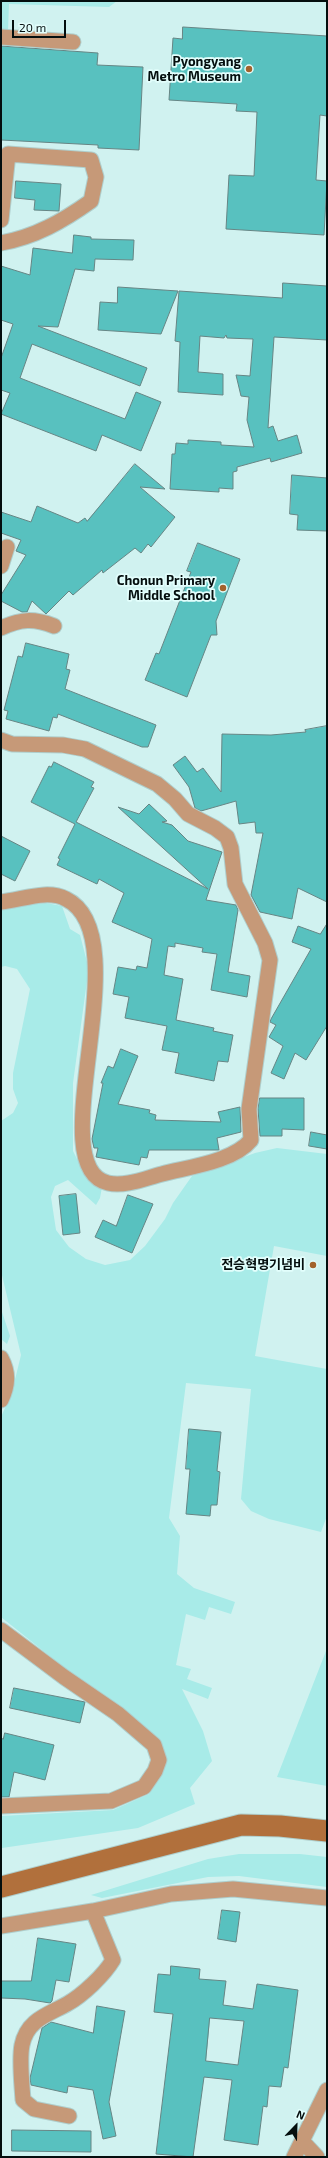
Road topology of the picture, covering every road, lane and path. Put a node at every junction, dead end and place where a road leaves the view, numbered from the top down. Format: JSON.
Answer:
{"nodes":[{"id":1,"x":1,"y":37,"type":"edge"},
{"id":2,"x":73,"y":42,"type":"dead end"},
{"id":3,"x":1,"y":220,"type":"edge"},
{"id":4,"x":1,"y":244,"type":"edge"},
{"id":5,"x":7,"y":547,"type":"dead end"},
{"id":6,"x":1,"y":566,"type":"edge"},
{"id":7,"x":54,"y":626,"type":"dead end"},
{"id":8,"x":1,"y":628,"type":"edge"},
{"id":9,"x":1,"y":740,"type":"edge"},
{"id":10,"x":1,"y":902,"type":"edge"},
{"id":11,"x":1,"y":1358,"type":"edge"},
{"id":12,"x":1,"y":1400,"type":"edge"},
{"id":13,"x":1,"y":1630,"type":"edge"},
{"id":14,"x":1,"y":1806,"type":"edge"},
{"id":15,"x":327,"y":1831,"type":"edge"},
{"id":16,"x":1,"y":1887,"type":"edge"},
{"id":17,"x":327,"y":1898,"type":"edge"},
{"id":18,"x":93,"y":1911,"type":"junction"},
{"id":19,"x":1,"y":1926,"type":"edge"},
{"id":20,"x":327,"y":2090,"type":"edge"},
{"id":21,"x":69,"y":2116,"type":"dead end"},
{"id":22,"x":302,"y":2141,"type":"junction"},
{"id":23,"x":294,"y":2157,"type":"edge"},
{"id":24,"x":317,"y":2157,"type":"edge"}],
"edges":[{"from":1,"to":2,"type":"street"},
{"from":3,"to":4,"type":"street"},
{"from":5,"to":6,"type":"street"},
{"from":7,"to":8,"type":"street"},
{"from":9,"to":10,"type":"street"},
{"from":11,"to":12,"type":"street"},
{"from":13,"to":14,"type":"street"},
{"from":15,"to":16,"type":"main road"},
{"from":17,"to":18,"type":"street"},
{"from":18,"to":19,"type":"street"},
{"from":18,"to":21,"type":"street"},
{"from":20,"to":22,"type":"street"},
{"from":22,"to":23,"type":"street"},
{"from":22,"to":24,"type":"street"}]}
